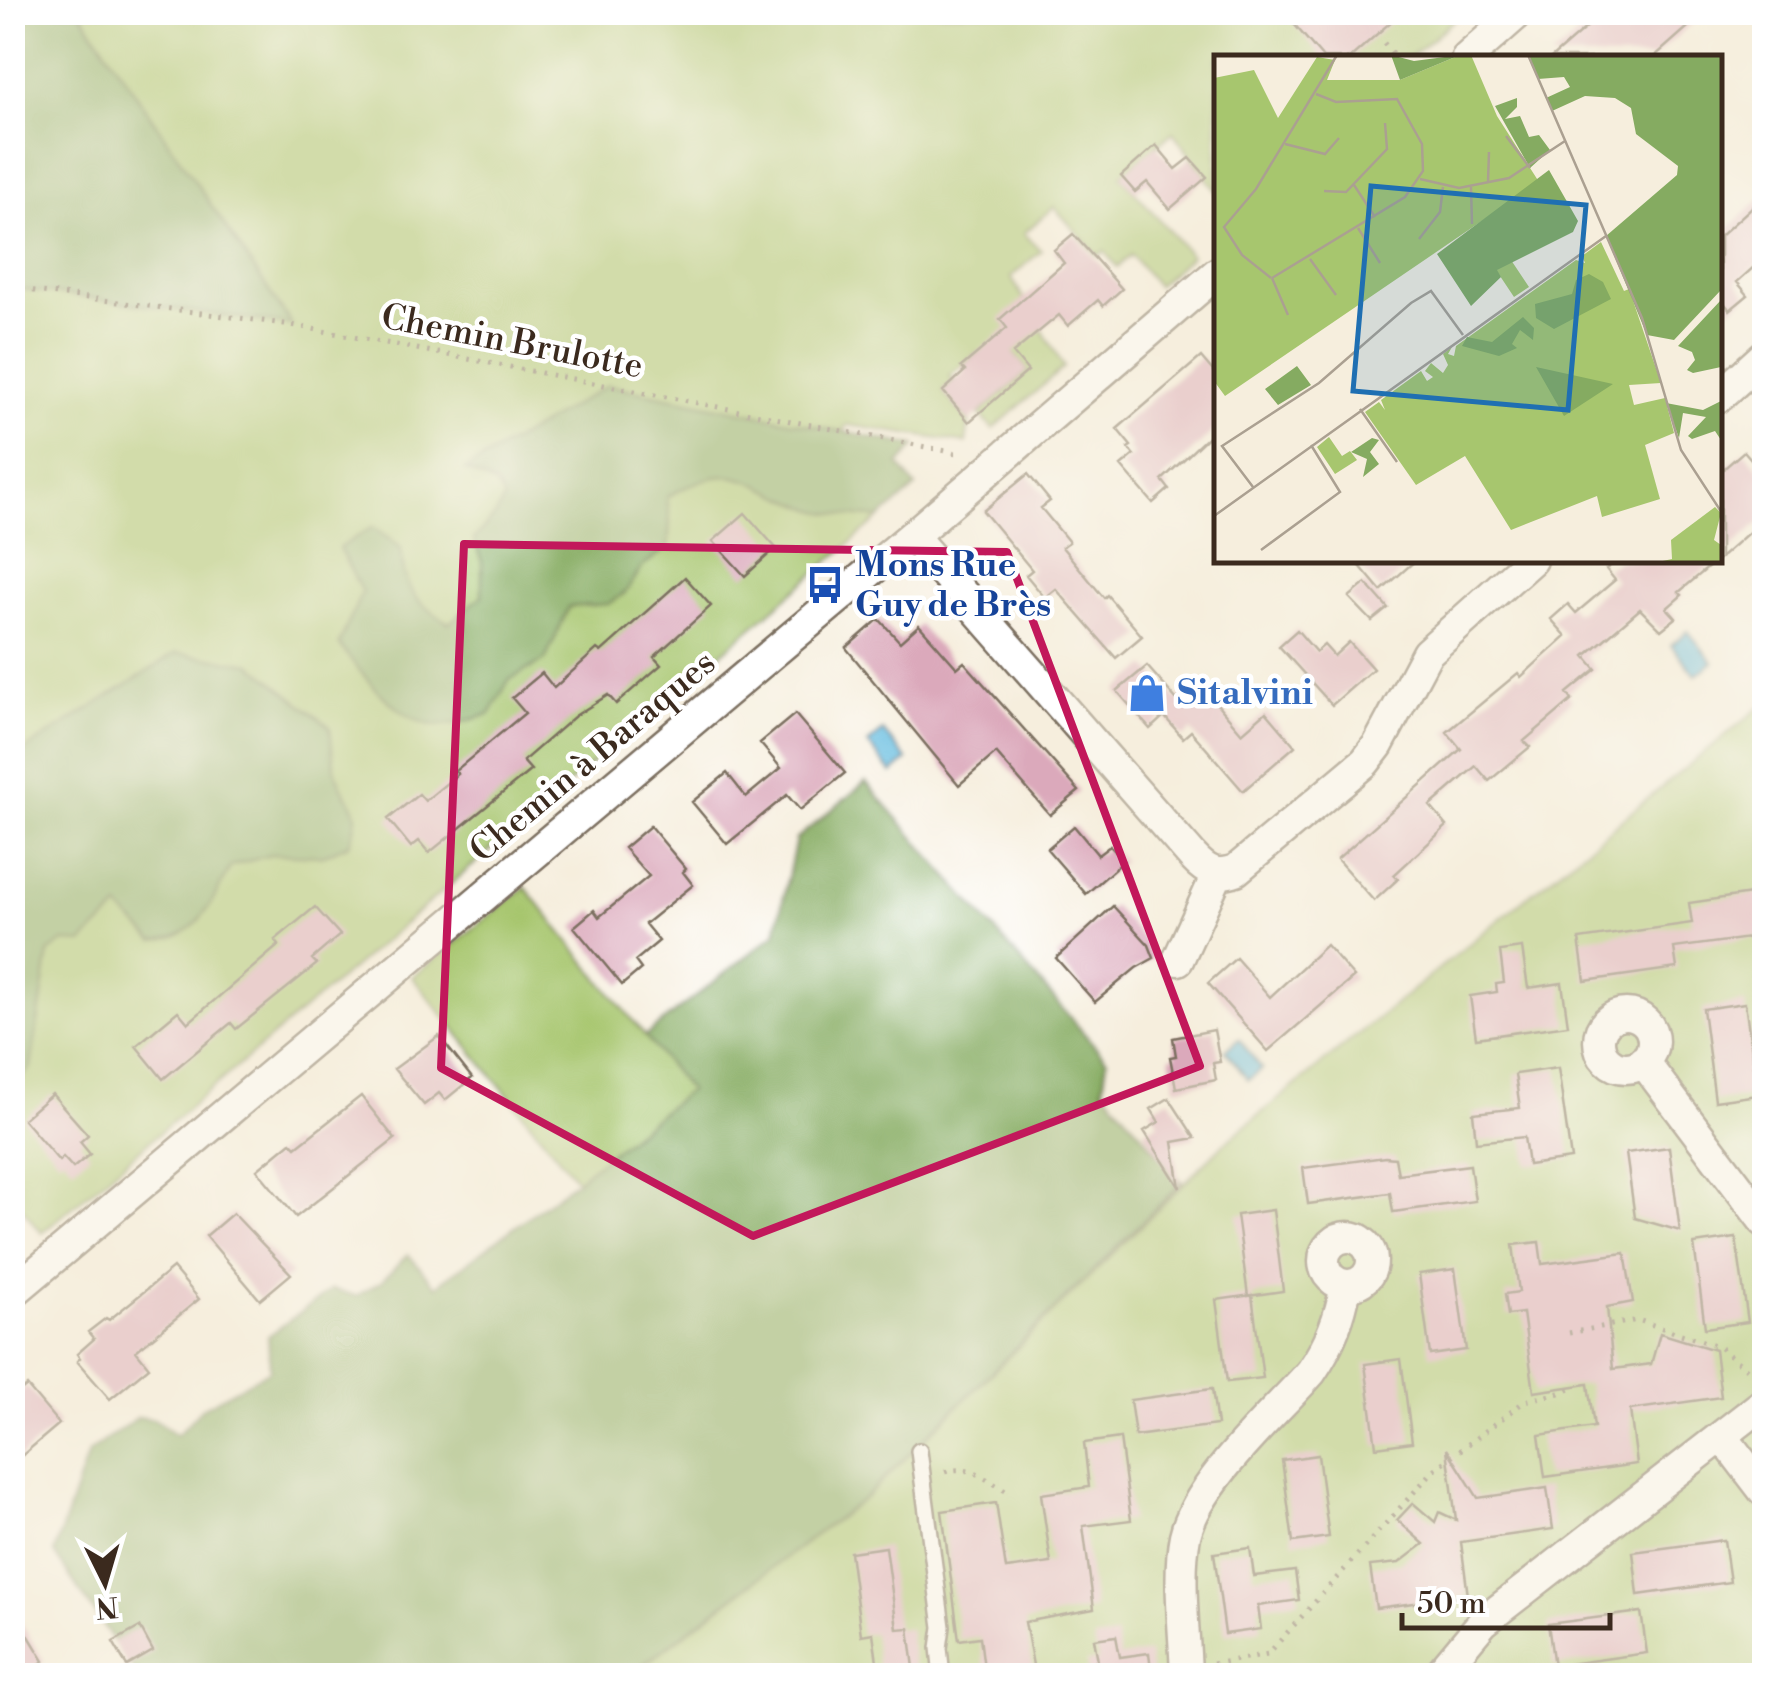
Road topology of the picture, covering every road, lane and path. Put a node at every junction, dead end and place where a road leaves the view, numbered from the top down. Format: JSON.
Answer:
{"nodes":[{"id":1,"x":1519,"y":12,"type":"edge"},
{"id":2,"x":1384,"y":43,"type":"dead end"},
{"id":3,"x":1394,"y":55,"type":"edge"},
{"id":4,"x":1470,"y":55,"type":"edge"},
{"id":5,"x":1214,"y":276,"type":"edge"},
{"id":6,"x":12,"y":288,"type":"edge"},
{"id":7,"x":1764,"y":356,"type":"edge"},
{"id":8,"x":1722,"y":394,"type":"edge"},
{"id":9,"x":999,"y":461,"type":"junction"},
{"id":10,"x":912,"y":536,"type":"junction"},
{"id":11,"x":1529,"y":562,"type":"edge"},
{"id":12,"x":1216,"y":875,"type":"junction"},
{"id":13,"x":1178,"y":960,"type":"dead end"},
{"id":14,"x":1644,"y":1061,"type":"dead end"},
{"id":15,"x":1764,"y":1221,"type":"edge"},
{"id":16,"x":1346,"y":1285,"type":"dead end"},
{"id":17,"x":12,"y":1293,"type":"edge"},
{"id":18,"x":1569,"y":1333,"type":"dead end"},
{"id":19,"x":1576,"y":1385,"type":"dead end"},
{"id":20,"x":1762,"y":1392,"type":"edge"},
{"id":21,"x":1722,"y":1436,"type":"junction"},
{"id":22,"x":919,"y":1451,"type":"dead end"},
{"id":23,"x":1764,"y":1491,"type":"edge"},
{"id":24,"x":1008,"y":1492,"type":"dead end"},
{"id":25,"x":927,"y":1511,"type":"junction"},
{"id":26,"x":1186,"y":1672,"type":"edge"},
{"id":27,"x":942,"y":1676,"type":"edge"},
{"id":28,"x":1438,"y":1676,"type":"edge"}],
"edges":[{"from":1,"to":4,"type":"street"},
{"from":2,"to":3,"type":"path"},
{"from":5,"to":9,"type":"street","name":"Chemin à Baraques"},
{"from":6,"to":9,"type":"path","name":"Chemin Brulotte"},
{"from":7,"to":8,"type":"street"},
{"from":9,"to":10,"type":"street","name":"Chemin à Baraques"},
{"from":10,"to":12,"type":"street"},
{"from":10,"to":17,"type":"street","name":"Chemin à Baraques"},
{"from":11,"to":12,"type":"street"},
{"from":12,"to":13,"type":"street"},
{"from":14,"to":15,"type":"street"},
{"from":16,"to":26,"type":"street"},
{"from":18,"to":20,"type":"path"},
{"from":19,"to":26,"type":"path"},
{"from":20,"to":21,"type":"street"},
{"from":21,"to":23,"type":"street"},
{"from":21,"to":28,"type":"street"},
{"from":22,"to":25,"type":"lane"},
{"from":24,"to":25,"type":"path"},
{"from":25,"to":27,"type":"lane"}]}
